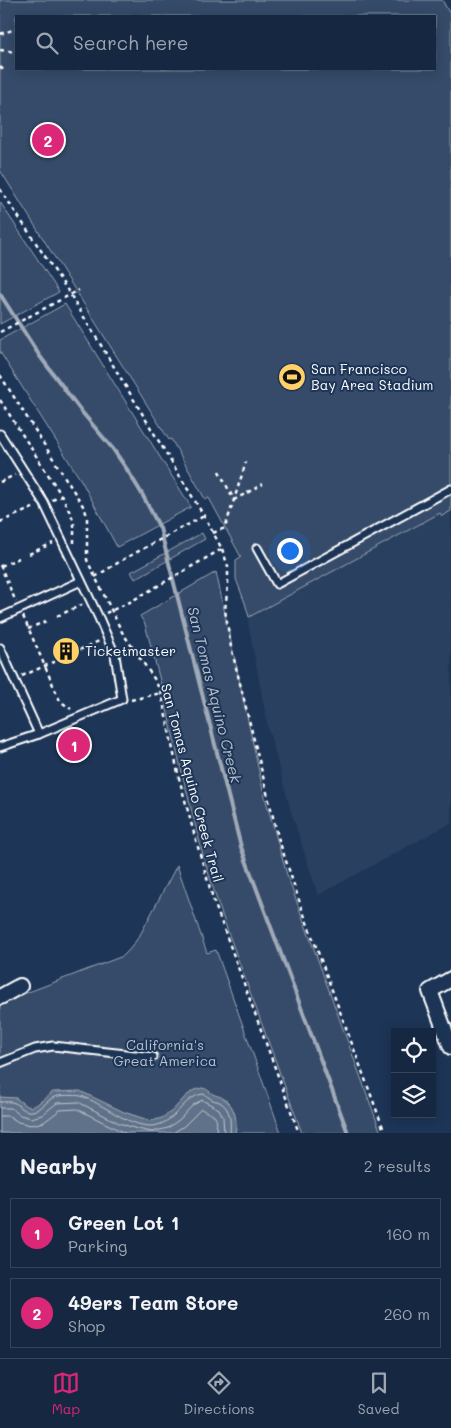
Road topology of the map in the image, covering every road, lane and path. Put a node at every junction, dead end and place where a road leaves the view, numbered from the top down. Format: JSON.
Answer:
{"nodes":[{"id":1,"x":15,"y":29,"type":"edge"},
{"id":2,"x":0,"y":34,"type":"edge"},
{"id":3,"x":0,"y":50,"type":"edge"},
{"id":4,"x":15,"y":52,"type":"edge"},
{"id":5,"x":0,"y":68,"type":"edge"},
{"id":6,"x":6,"y":72,"type":"dead end"},
{"id":7,"x":0,"y":189,"type":"edge"},
{"id":8,"x":79,"y":290,"type":"dead end"},
{"id":9,"x":70,"y":294,"type":"junction"},
{"id":10,"x":0,"y":332,"type":"edge"},
{"id":11,"x":0,"y":375,"type":"edge"},
{"id":12,"x":0,"y":400,"type":"edge"},
{"id":13,"x":0,"y":434,"type":"edge"},
{"id":14,"x":246,"y":462,"type":"dead end"},
{"id":15,"x":219,"y":470,"type":"dead end"},
{"id":16,"x":24,"y":471,"type":"junction"},
{"id":17,"x":0,"y":482,"type":"edge"},
{"id":18,"x":263,"y":484,"type":"dead end"},
{"id":19,"x":451,"y":489,"type":"edge"},
{"id":20,"x":62,"y":496,"type":"junction"},
{"id":21,"x":234,"y":500,"type":"junction"},
{"id":22,"x":44,"y":503,"type":"junction"},
{"id":23,"x":204,"y":516,"type":"junction"},
{"id":24,"x":0,"y":522,"type":"edge"},
{"id":25,"x":213,"y":533,"type":"junction"},
{"id":26,"x":61,"y":540,"type":"junction"},
{"id":27,"x":74,"y":546,"type":"dead end"},
{"id":28,"x":257,"y":548,"type":"dead end"},
{"id":29,"x":222,"y":549,"type":"junction"},
{"id":30,"x":29,"y":554,"type":"dead end"},
{"id":31,"x":19,"y":558,"type":"dead end"},
{"id":32,"x":0,"y":566,"type":"edge"},
{"id":33,"x":95,"y":577,"type":"junction"},
{"id":34,"x":81,"y":581,"type":"junction"},
{"id":35,"x":91,"y":601,"type":"junction"},
{"id":36,"x":19,"y":609,"type":"junction"},
{"id":37,"x":112,"y":610,"type":"junction"},
{"id":38,"x":57,"y":616,"type":"dead end"},
{"id":39,"x":0,"y":618,"type":"edge"},
{"id":40,"x":46,"y":621,"type":"dead end"},
{"id":41,"x":28,"y":629,"type":"junction"},
{"id":42,"x":125,"y":636,"type":"junction"},
{"id":43,"x":108,"y":638,"type":"junction"},
{"id":44,"x":119,"y":640,"type":"dead end"},
{"id":45,"x":0,"y":648,"type":"edge"},
{"id":46,"x":73,"y":653,"type":"dead end"},
{"id":47,"x":63,"y":658,"type":"dead end"},
{"id":48,"x":44,"y":666,"type":"junction"},
{"id":49,"x":24,"y":681,"type":"dead end"},
{"id":50,"x":161,"y":693,"type":"junction"},
{"id":51,"x":128,"y":703,"type":"dead end"},
{"id":52,"x":76,"y":718,"type":"junction"},
{"id":53,"x":39,"y":734,"type":"junction"},
{"id":54,"x":0,"y":747,"type":"edge"},
{"id":55,"x":451,"y":979,"type":"edge"},
{"id":56,"x":20,"y":986,"type":"dead end"},
{"id":57,"x":1,"y":996,"type":"edge"},
{"id":58,"x":451,"y":1047,"type":"edge"},
{"id":59,"x":153,"y":1057,"type":"dead end"},
{"id":60,"x":0,"y":1063,"type":"edge"},
{"id":61,"x":299,"y":1133,"type":"edge"},
{"id":62,"x":385,"y":1133,"type":"edge"}],
"edges":[{"from":1,"to":2,"type":"path"},
{"from":3,"to":4,"type":"path"},
{"from":5,"to":6,"type":"path"},
{"from":7,"to":9,"type":"path"},
{"from":8,"to":9,"type":"path"},
{"from":9,"to":10,"type":"path"},
{"from":9,"to":23,"type":"path"},
{"from":11,"to":33,"type":"path","name":"San Tomas Aquino Creek Trail"},
{"from":12,"to":20,"type":"path"},
{"from":13,"to":16,"type":"lane"},
{"from":14,"to":21,"type":"path"},
{"from":15,"to":21,"type":"path"},
{"from":16,"to":17,"type":"path"},
{"from":16,"to":22,"type":"lane"},
{"from":18,"to":21,"type":"path"},
{"from":19,"to":28,"type":"lane"},
{"from":20,"to":22,"type":"path"},
{"from":20,"to":27,"type":"path"},
{"from":21,"to":25,"type":"path"},
{"from":22,"to":24,"type":"path"},
{"from":22,"to":26,"type":"lane"},
{"from":23,"to":25,"type":"path"},
{"from":23,"to":33,"type":"path"},
{"from":25,"to":29,"type":"path"},
{"from":26,"to":30,"type":"path"},
{"from":26,"to":34,"type":"lane"},
{"from":29,"to":37,"type":"path"},
{"from":29,"to":62,"type":"path"},
{"from":31,"to":32,"type":"path"},
{"from":32,"to":36,"type":"path"},
{"from":33,"to":37,"type":"path","name":"San Tomas Aquino Creek Trail"},
{"from":34,"to":35,"type":"lane"},
{"from":34,"to":36,"type":"lane"},
{"from":35,"to":37,"type":"path"},
{"from":35,"to":38,"type":"path"},
{"from":35,"to":43,"type":"lane"},
{"from":36,"to":39,"type":"lane"},
{"from":36,"to":41,"type":"path"},
{"from":37,"to":42,"type":"path","name":"San Tomas Aquino Creek Trail"},
{"from":40,"to":41,"type":"path"},
{"from":41,"to":48,"type":"path"},
{"from":42,"to":44,"type":"path"},
{"from":42,"to":50,"type":"path","name":"San Tomas Aquino Creek Trail"},
{"from":43,"to":46,"type":"path"},
{"from":43,"to":52,"type":"lane"},
{"from":45,"to":53,"type":"lane"},
{"from":47,"to":48,"type":"path"},
{"from":48,"to":49,"type":"path"},
{"from":48,"to":52,"type":"path"},
{"from":50,"to":51,"type":"path"},
{"from":50,"to":61,"type":"path","name":"San Tomas Aquino Creek Trail"},
{"from":52,"to":53,"type":"lane"},
{"from":53,"to":54,"type":"lane"},
{"from":55,"to":58,"type":"street"},
{"from":56,"to":57,"type":"street"},
{"from":59,"to":60,"type":"lane"}]}
